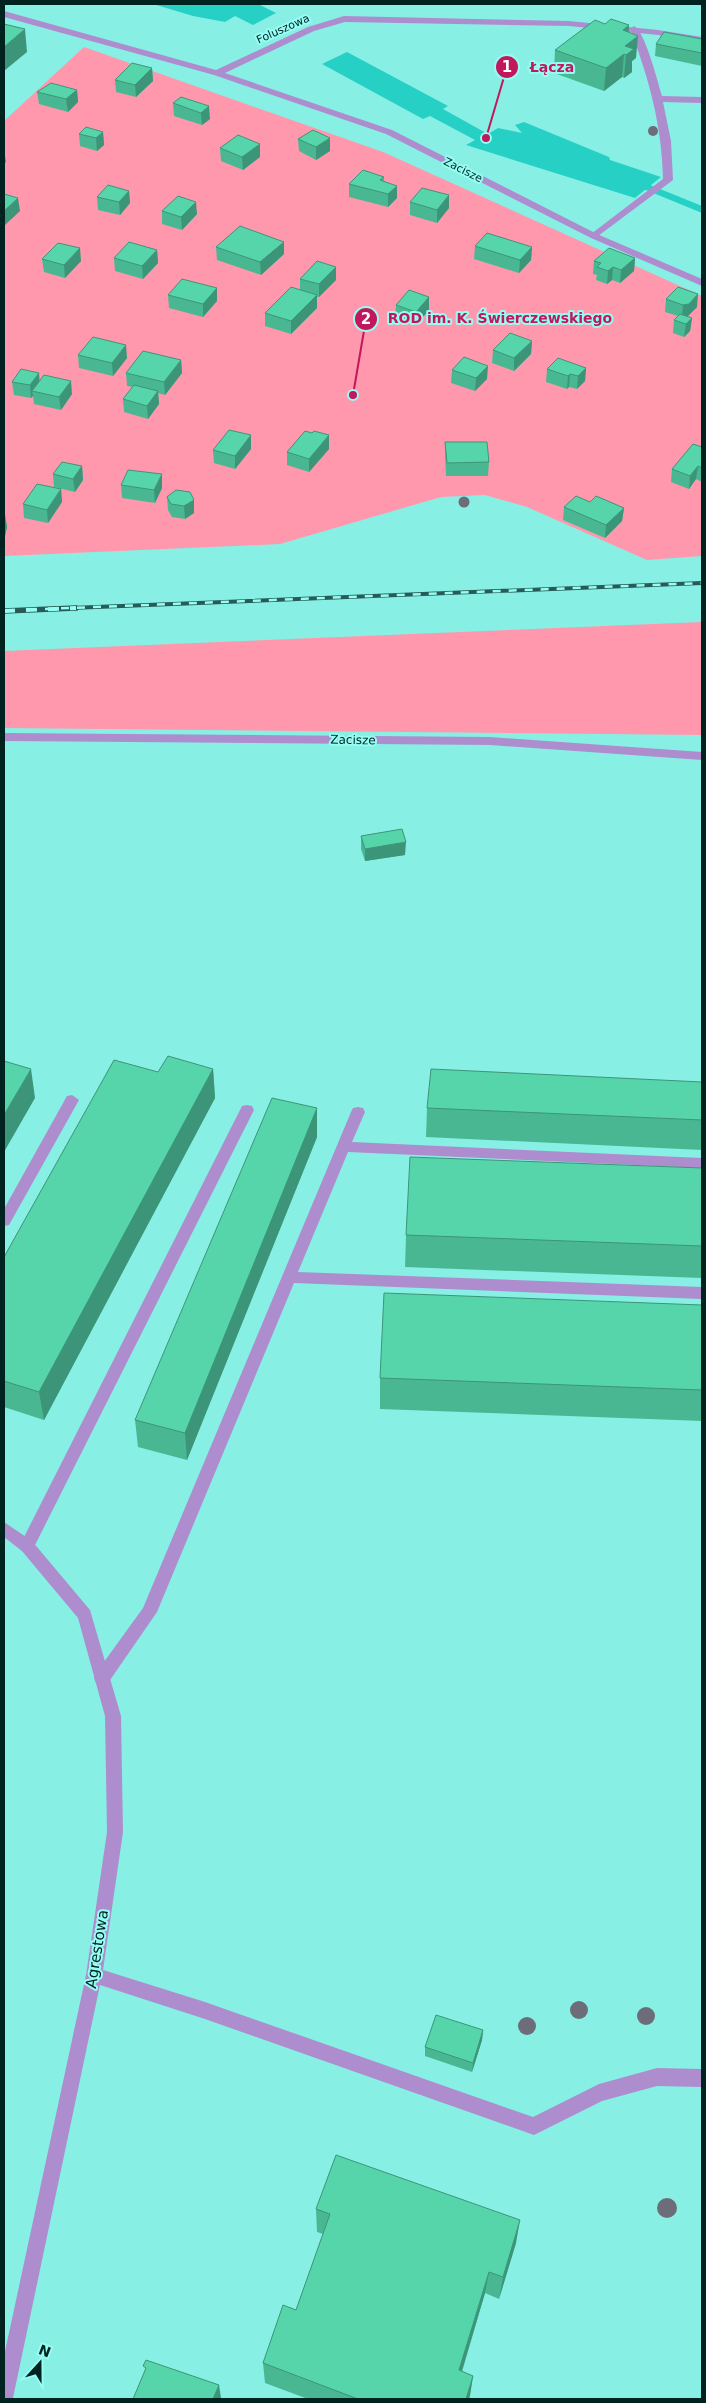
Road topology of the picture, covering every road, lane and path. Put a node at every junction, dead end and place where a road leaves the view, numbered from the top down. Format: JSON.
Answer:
{"nodes":[{"id":1,"x":4,"y":14,"type":"edge"},
{"id":2,"x":634,"y":29,"type":"junction"},
{"id":3,"x":702,"y":40,"type":"edge"},
{"id":4,"x":217,"y":73,"type":"junction"},
{"id":5,"x":659,"y":99,"type":"junction"},
{"id":6,"x":702,"y":100,"type":"edge"},
{"id":7,"x":594,"y":236,"type":"junction"},
{"id":8,"x":702,"y":283,"type":"edge"},
{"id":9,"x":4,"y":737,"type":"edge"},
{"id":10,"x":702,"y":756,"type":"edge"},
{"id":11,"x":72,"y":1100,"type":"dead end"},
{"id":12,"x":247,"y":1110,"type":"dead end"},
{"id":13,"x":358,"y":1112,"type":"dead end"},
{"id":14,"x":344,"y":1147,"type":"junction"},
{"id":15,"x":702,"y":1163,"type":"edge"},
{"id":16,"x":4,"y":1221,"type":"edge"},
{"id":17,"x":290,"y":1277,"type":"junction"},
{"id":18,"x":702,"y":1293,"type":"edge"},
{"id":19,"x":4,"y":1528,"type":"edge"},
{"id":20,"x":27,"y":1546,"type":"junction"},
{"id":21,"x":102,"y":1678,"type":"junction"},
{"id":22,"x":94,"y":1975,"type":"junction"},
{"id":23,"x":702,"y":2078,"type":"edge"},
{"id":24,"x":4,"y":2398,"type":"edge"}],
"edges":[{"from":1,"to":4,"type":"street"},
{"from":2,"to":3,"type":"street","name":"Foluszowa"},
{"from":2,"to":4,"type":"street","name":"Foluszowa"},
{"from":2,"to":5,"type":"street"},
{"from":4,"to":7,"type":"street","name":"Zacisze"},
{"from":5,"to":6,"type":"street"},
{"from":5,"to":7,"type":"street"},
{"from":7,"to":8,"type":"street","name":"Zacisze"},
{"from":9,"to":10,"type":"street","name":"Zacisze"},
{"from":11,"to":16,"type":"street"},
{"from":12,"to":20,"type":"street"},
{"from":13,"to":14,"type":"street"},
{"from":14,"to":15,"type":"street"},
{"from":14,"to":17,"type":"street"},
{"from":17,"to":18,"type":"street"},
{"from":17,"to":21,"type":"street"},
{"from":19,"to":20,"type":"street","name":"Agrestowa"},
{"from":20,"to":21,"type":"street","name":"Agrestowa"},
{"from":21,"to":22,"type":"street","name":"Agrestowa"},
{"from":22,"to":23,"type":"street"},
{"from":22,"to":24,"type":"street","name":"Agrestowa"}]}
